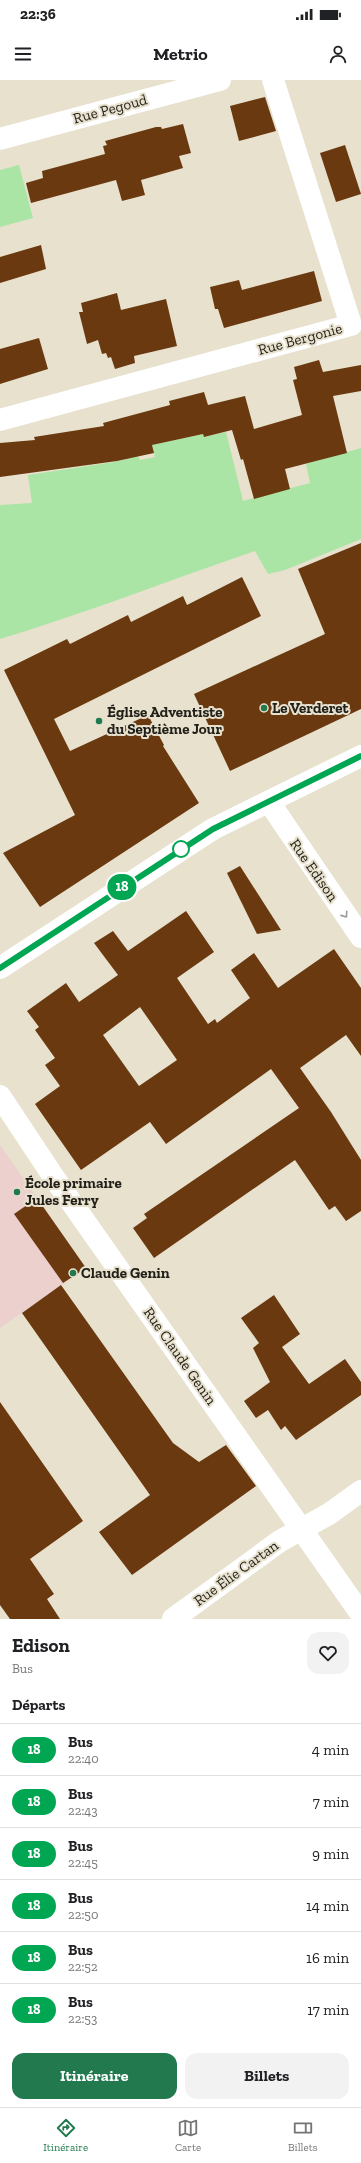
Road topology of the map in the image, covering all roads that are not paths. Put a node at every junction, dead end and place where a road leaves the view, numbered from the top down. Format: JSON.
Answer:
{"nodes":[{"id":1,"x":220,"y":80,"type":"edge"},
{"id":2,"x":273,"y":80,"type":"edge"},
{"id":3,"x":0,"y":139,"type":"edge"},
{"id":4,"x":0,"y":420,"type":"edge"},
{"id":5,"x":361,"y":756,"type":"edge"},
{"id":6,"x":269,"y":802,"type":"junction"},
{"id":7,"x":361,"y":937,"type":"edge"},
{"id":8,"x":0,"y":968,"type":"edge"},
{"id":9,"x":0,"y":1096,"type":"edge"},
{"id":10,"x":361,"y":1491,"type":"edge"},
{"id":11,"x":301,"y":1530,"type":"junction"},
{"id":12,"x":361,"y":1614,"type":"edge"},
{"id":13,"x":173,"y":1619,"type":"edge"}],
"edges":[{"from":1,"to":3,"type":"street","name":"Rue Pegoud"},
{"from":2,"to":4,"type":"street","name":"Rue Bergonie"},
{"from":5,"to":6,"type":"street"},
{"from":6,"to":7,"type":"street","name":"Rue Edison","one_way":true},
{"from":6,"to":8,"type":"street"},
{"from":9,"to":11,"type":"street","name":"Rue Claude Genin"},
{"from":10,"to":11,"type":"street","name":"Rue Élie Cartan"},
{"from":11,"to":12,"type":"street","name":"Rue Claude Genin"},
{"from":11,"to":13,"type":"street","name":"Rue Élie Cartan"}]}
